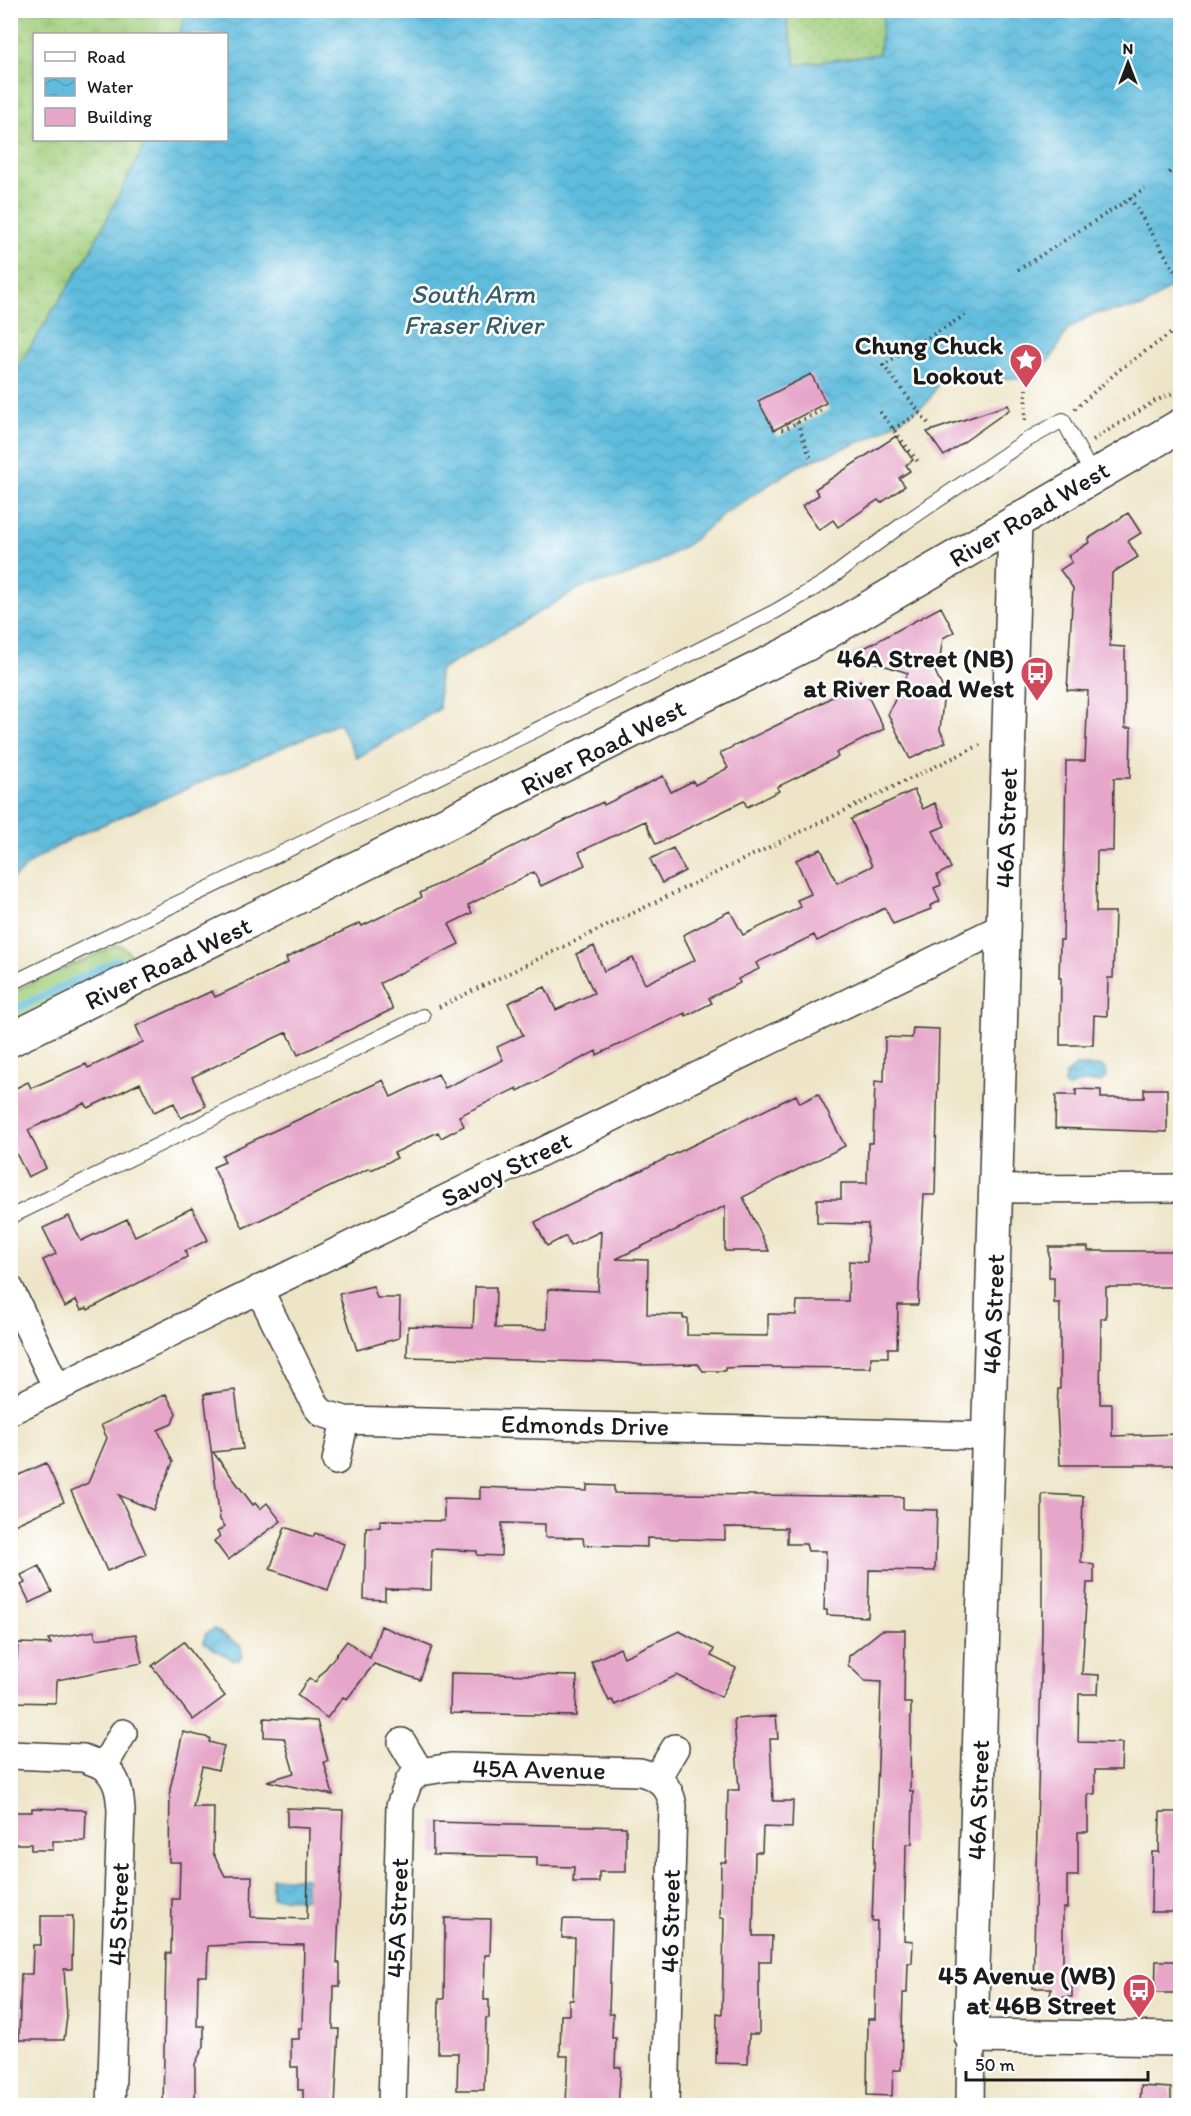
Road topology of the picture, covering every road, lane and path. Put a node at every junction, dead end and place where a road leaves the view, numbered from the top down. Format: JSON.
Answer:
{"nodes":[{"id":1,"x":1180,"y":165,"type":"edge"},
{"id":2,"x":1169,"y":173,"type":"dead end"},
{"id":3,"x":1145,"y":189,"type":"dead end"},
{"id":4,"x":1130,"y":198,"type":"junction"},
{"id":5,"x":1018,"y":270,"type":"dead end"},
{"id":6,"x":1180,"y":279,"type":"edge"},
{"id":7,"x":967,"y":314,"type":"dead end"},
{"id":8,"x":1180,"y":327,"type":"edge"},
{"id":9,"x":1026,"y":388,"type":"dead end"},
{"id":10,"x":1180,"y":390,"type":"edge"},
{"id":11,"x":824,"y":409,"type":"dead end"},
{"id":12,"x":880,"y":412,"type":"dead end"},
{"id":13,"x":920,"y":413,"type":"junction"},
{"id":14,"x":1026,"y":415,"type":"dead end"},
{"id":15,"x":1063,"y":420,"type":"junction"},
{"id":16,"x":797,"y":422,"type":"junction"},
{"id":17,"x":928,"y":423,"type":"dead end"},
{"id":18,"x":1180,"y":426,"type":"edge"},
{"id":19,"x":893,"y":429,"type":"junction"},
{"id":20,"x":782,"y":430,"type":"dead end"},
{"id":21,"x":811,"y":459,"type":"dead end"},
{"id":22,"x":919,"y":463,"type":"dead end"},
{"id":23,"x":1086,"y":463,"type":"junction"},
{"id":24,"x":1015,"y":522,"type":"junction"},
{"id":25,"x":982,"y":744,"type":"dead end"},
{"id":26,"x":1003,"y":927,"type":"junction"},
{"id":27,"x":10,"y":984,"type":"edge"},
{"id":28,"x":423,"y":1016,"type":"joint"},
{"id":29,"x":10,"y":1040,"type":"edge"},
{"id":30,"x":1180,"y":1188,"type":"edge"},
{"id":31,"x":996,"y":1189,"type":"junction"},
{"id":32,"x":10,"y":1217,"type":"edge"},
{"id":33,"x":10,"y":1288,"type":"edge"},
{"id":34,"x":259,"y":1289,"type":"junction"},
{"id":35,"x":57,"y":1388,"type":"junction"},
{"id":36,"x":10,"y":1411,"type":"edge"},
{"id":37,"x":345,"y":1420,"type":"junction"},
{"id":38,"x":989,"y":1436,"type":"junction"},
{"id":39,"x":336,"y":1461,"type":"dead end"},
{"id":40,"x":123,"y":1733,"type":"dead end"},
{"id":41,"x":402,"y":1742,"type":"dead end"},
{"id":42,"x":675,"y":1748,"type":"dead end"},
{"id":43,"x":10,"y":1755,"type":"edge"},
{"id":44,"x":104,"y":1766,"type":"junction"},
{"id":45,"x":420,"y":1772,"type":"junction"},
{"id":46,"x":657,"y":1778,"type":"junction"},
{"id":47,"x":971,"y":2036,"type":"junction"},
{"id":48,"x":1180,"y":2039,"type":"edge"},
{"id":49,"x":111,"y":2106,"type":"edge"},
{"id":50,"x":392,"y":2106,"type":"edge"},
{"id":51,"x":665,"y":2106,"type":"edge"},
{"id":52,"x":970,"y":2106,"type":"edge"}],
"edges":[{"from":1,"to":2,"type":"path"},
{"from":3,"to":4,"type":"path"},
{"from":4,"to":5,"type":"path"},
{"from":4,"to":6,"type":"path"},
{"from":7,"to":13,"type":"path"},
{"from":8,"to":15,"type":"path"},
{"from":9,"to":14,"type":"path"},
{"from":10,"to":23,"type":"path"},
{"from":11,"to":16,"type":"path"},
{"from":12,"to":19,"type":"path"},
{"from":13,"to":17,"type":"path"},
{"from":13,"to":19,"type":"path"},
{"from":15,"to":23,"type":"lane"},
{"from":15,"to":27,"type":"lane"},
{"from":16,"to":20,"type":"path"},
{"from":16,"to":21,"type":"path"},
{"from":18,"to":23,"type":"street","name":"River Road West"},
{"from":19,"to":22,"type":"path"},
{"from":23,"to":24,"type":"street","name":"River Road West"},
{"from":24,"to":26,"type":"street","name":"46A Street"},
{"from":24,"to":29,"type":"street","name":"River Road West"},
{"from":25,"to":28,"type":"path"},
{"from":26,"to":31,"type":"street","name":"46A Street"},
{"from":26,"to":34,"type":"street","name":"Savoy Street"},
{"from":28,"to":32,"type":"lane"},
{"from":30,"to":31,"type":"street"},
{"from":31,"to":38,"type":"street","name":"46A Street"},
{"from":33,"to":35,"type":"street"},
{"from":34,"to":35,"type":"street","name":"Savoy Street"},
{"from":34,"to":37,"type":"street","name":"Edmonds Drive"},
{"from":35,"to":36,"type":"street","name":"Savoy Street"},
{"from":37,"to":38,"type":"street","name":"Edmonds Drive"},
{"from":37,"to":39,"type":"street"},
{"from":38,"to":47,"type":"street","name":"46A Street"},
{"from":40,"to":44,"type":"street"},
{"from":41,"to":45,"type":"street"},
{"from":42,"to":46,"type":"street"},
{"from":43,"to":44,"type":"street"},
{"from":44,"to":49,"type":"street","name":"45 Street"},
{"from":45,"to":46,"type":"street","name":"45A Avenue"},
{"from":45,"to":50,"type":"street","name":"45A Street"},
{"from":46,"to":51,"type":"street","name":"46 Street"},
{"from":47,"to":48,"type":"street"},
{"from":47,"to":52,"type":"street","name":"46A Street"}]}
